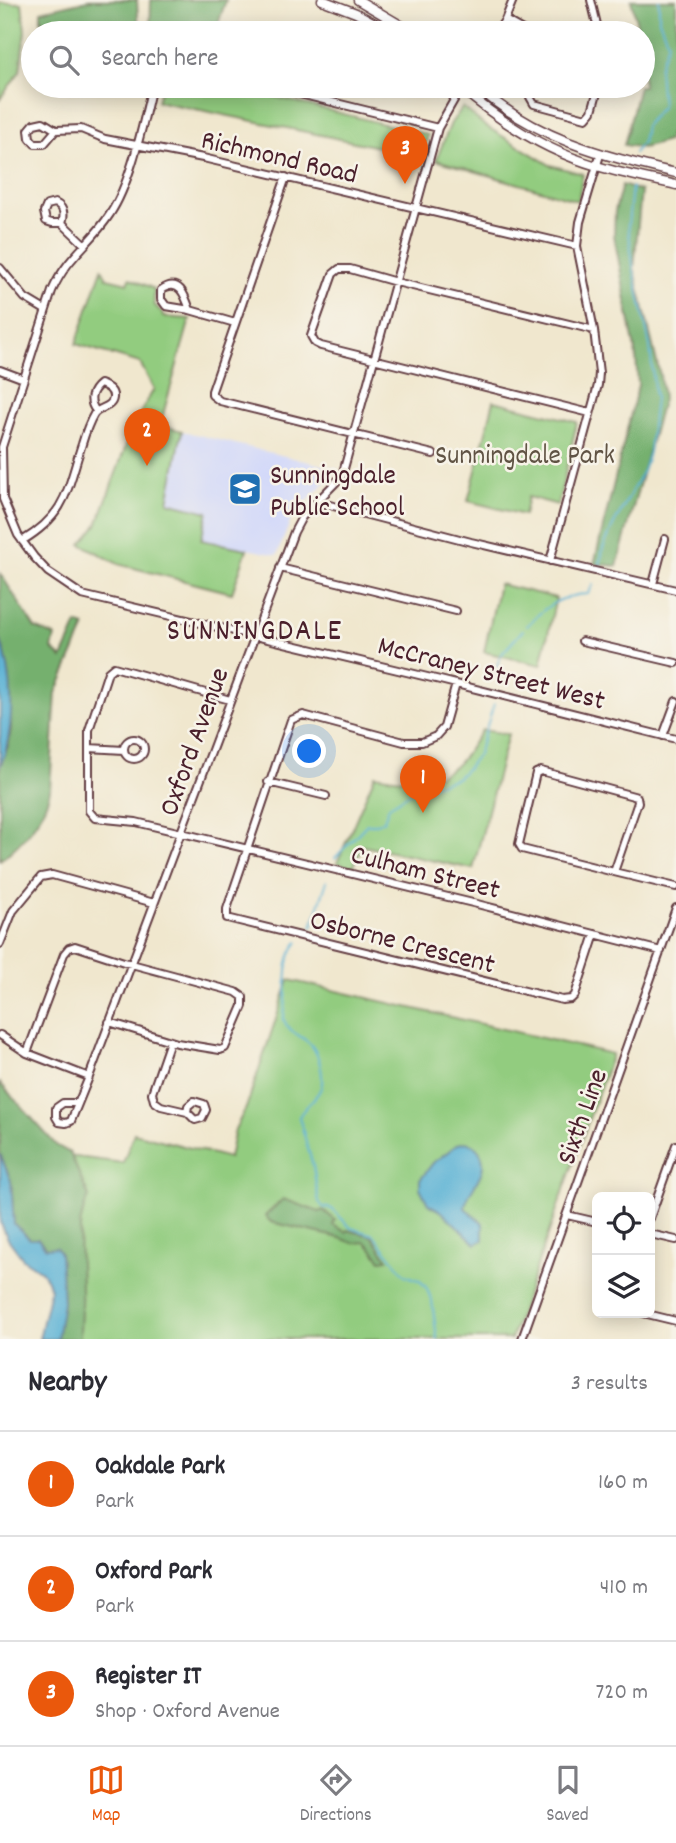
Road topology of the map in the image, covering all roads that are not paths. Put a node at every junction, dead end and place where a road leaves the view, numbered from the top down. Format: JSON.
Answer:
{"nodes":[{"id":1,"x":322,"y":0,"type":"edge"},
{"id":2,"x":358,"y":0,"type":"edge"},
{"id":3,"x":513,"y":0,"type":"edge"},
{"id":4,"x":591,"y":0,"type":"edge"},
{"id":5,"x":505,"y":20,"type":"edge"},
{"id":6,"x":371,"y":21,"type":"edge"},
{"id":7,"x":394,"y":21,"type":"edge"},
{"id":8,"x":596,"y":21,"type":"edge"},
{"id":9,"x":149,"y":98,"type":"edge"},
{"id":10,"x":316,"y":98,"type":"edge"},
{"id":11,"x":454,"y":98,"type":"edge"},
{"id":12,"x":476,"y":98,"type":"edge"},
{"id":13,"x":490,"y":98,"type":"edge"},
{"id":14,"x":531,"y":98,"type":"edge"},
{"id":15,"x":596,"y":98,"type":"edge"},
{"id":16,"x":438,"y":128,"type":"junction"},
{"id":17,"x":56,"y":130,"type":"dead end"},
{"id":18,"x":136,"y":145,"type":"junction"},
{"id":19,"x":600,"y":155,"type":"junction"},
{"id":20,"x":596,"y":166,"type":"junction"},
{"id":21,"x":676,"y":173,"type":"edge"},
{"id":22,"x":286,"y":177,"type":"junction"},
{"id":23,"x":676,"y":185,"type":"edge"},
{"id":24,"x":416,"y":208,"type":"junction"},
{"id":25,"x":62,"y":223,"type":"dead end"},
{"id":26,"x":84,"y":244,"type":"junction"},
{"id":27,"x":577,"y":246,"type":"junction"},
{"id":28,"x":0,"y":268,"type":"edge"},
{"id":29,"x":396,"y":282,"type":"junction"},
{"id":30,"x":46,"y":310,"type":"junction"},
{"id":31,"x":190,"y":310,"type":"junction"},
{"id":32,"x":235,"y":323,"type":"junction"},
{"id":33,"x":594,"y":330,"type":"junction"},
{"id":34,"x":375,"y":360,"type":"junction"},
{"id":35,"x":0,"y":370,"type":"edge"},
{"id":36,"x":24,"y":379,"type":"junction"},
{"id":37,"x":96,"y":411,"type":"dead end"},
{"id":38,"x":590,"y":413,"type":"junction"},
{"id":39,"x":355,"y":435,"type":"junction"},
{"id":40,"x":1,"y":447,"type":"edge"},
{"id":41,"x":433,"y":454,"type":"dead end"},
{"id":42,"x":318,"y":502,"type":"junction"},
{"id":43,"x":664,"y":539,"type":"dead end"},
{"id":44,"x":22,"y":541,"type":"junction"},
{"id":45,"x":550,"y":561,"type":"junction"},
{"id":46,"x":280,"y":568,"type":"junction"},
{"id":47,"x":653,"y":584,"type":"junction"},
{"id":48,"x":676,"y":590,"type":"edge"},
{"id":49,"x":456,"y":611,"type":"dead end"},
{"id":50,"x":254,"y":635,"type":"junction"},
{"id":51,"x":582,"y":640,"type":"dead end"},
{"id":52,"x":676,"y":663,"type":"edge"},
{"id":53,"x":456,"y":684,"type":"junction"},
{"id":54,"x":230,"y":700,"type":"junction"},
{"id":55,"x":676,"y":701,"type":"edge"},
{"id":56,"x":663,"y":736,"type":"junction"},
{"id":57,"x":676,"y":739,"type":"edge"},
{"id":58,"x":89,"y":748,"type":"junction"},
{"id":59,"x":124,"y":750,"type":"dead end"},
{"id":60,"x":268,"y":782,"type":"junction"},
{"id":61,"x":326,"y":796,"type":"dead end"},
{"id":62,"x":180,"y":834,"type":"junction"},
{"id":63,"x":248,"y":849,"type":"junction"},
{"id":64,"x":614,"y":872,"type":"junction"},
{"id":65,"x":676,"y":887,"type":"edge"},
{"id":66,"x":154,"y":903,"type":"junction"},
{"id":67,"x":676,"y":908,"type":"edge"},
{"id":68,"x":595,"y":934,"type":"junction"},
{"id":69,"x":0,"y":942,"type":"edge"},
{"id":70,"x":661,"y":951,"type":"junction"},
{"id":71,"x":131,"y":964,"type":"junction"},
{"id":72,"x":109,"y":1022,"type":"junction"},
{"id":73,"x":0,"y":1035,"type":"edge"},
{"id":74,"x":170,"y":1041,"type":"junction"},
{"id":75,"x":27,"y":1053,"type":"junction"},
{"id":76,"x":89,"y":1077,"type":"junction"},
{"id":77,"x":78,"y":1103,"type":"dead end"},
{"id":78,"x":187,"y":1112,"type":"dead end"},
{"id":79,"x":676,"y":1145,"type":"edge"},
{"id":80,"x":655,"y":1204,"type":"edge"},
{"id":81,"x":567,"y":1215,"type":"junction"},
{"id":82,"x":592,"y":1221,"type":"edge"},
{"id":83,"x":655,"y":1235,"type":"edge"},
{"id":84,"x":676,"y":1240,"type":"edge"},
{"id":85,"x":655,"y":1316,"type":"edge"},
{"id":86,"x":676,"y":1321,"type":"edge"},
{"id":87,"x":522,"y":1339,"type":"edge"}],
"edges":[{"from":1,"to":6,"type":"main road"},
{"from":2,"to":7,"type":"main road"},
{"from":3,"to":5,"type":"street"},
{"from":4,"to":8,"type":"street"},
{"from":9,"to":18,"type":"street","name":"McCraney Street West"},
{"from":10,"to":16,"type":"street"},
{"from":11,"to":16,"type":"street","name":"Oxford Avenue"},
{"from":12,"to":20,"type":"main road"},
{"from":13,"to":19,"type":"main road"},
{"from":14,"to":15,"type":"street"},
{"from":16,"to":24,"type":"street","name":"Oxford Avenue"},
{"from":17,"to":18,"type":"street","name":"Richmond Road"},
{"from":18,"to":22,"type":"street","name":"Richmond Road"},
{"from":18,"to":26,"type":"street","name":"McCraney Street West"},
{"from":19,"to":20,"type":"street"},
{"from":19,"to":21,"type":"main road"},
{"from":20,"to":23,"type":"main road"},
{"from":20,"to":27,"type":"street"},
{"from":22,"to":24,"type":"street","name":"Richmond Road"},
{"from":22,"to":32,"type":"street"},
{"from":24,"to":27,"type":"street","name":"Richmond Road"},
{"from":24,"to":29,"type":"street","name":"Oxford Avenue"},
{"from":25,"to":26,"type":"street"},
{"from":26,"to":30,"type":"street","name":"McCraney Street West"},
{"from":27,"to":33,"type":"street"},
{"from":28,"to":30,"type":"street"},
{"from":29,"to":33,"type":"street"},
{"from":29,"to":34,"type":"street","name":"Oxford Avenue"},
{"from":29,"to":34,"type":"street"},
{"from":30,"to":36,"type":"street","name":"McCraney Street West"},
{"from":31,"to":31,"type":"street"},
{"from":31,"to":32,"type":"street"},
{"from":32,"to":39,"type":"street"},
{"from":33,"to":38,"type":"street"},
{"from":34,"to":38,"type":"street"},
{"from":34,"to":39,"type":"street","name":"Oxford Avenue"},
{"from":35,"to":36,"type":"street"},
{"from":36,"to":40,"type":"street","name":"McCraney Street West"},
{"from":37,"to":44,"type":"street"},
{"from":38,"to":45,"type":"street"},
{"from":39,"to":41,"type":"street"},
{"from":39,"to":42,"type":"street","name":"Oxford Avenue"},
{"from":40,"to":44,"type":"street","name":"McCraney Street West"},
{"from":42,"to":45,"type":"street"},
{"from":42,"to":46,"type":"street","name":"Oxford Avenue"},
{"from":43,"to":47,"type":"street"},
{"from":44,"to":50,"type":"street","name":"McCraney Street West"},
{"from":45,"to":47,"type":"street"},
{"from":46,"to":49,"type":"street"},
{"from":46,"to":50,"type":"street","name":"Oxford Avenue"},
{"from":47,"to":48,"type":"street"},
{"from":50,"to":53,"type":"street","name":"McCraney Street West"},
{"from":50,"to":54,"type":"street","name":"Oxford Avenue"},
{"from":51,"to":52,"type":"street"},
{"from":53,"to":56,"type":"street","name":"McCraney Street West"},
{"from":53,"to":60,"type":"street"},
{"from":54,"to":58,"type":"street"},
{"from":54,"to":62,"type":"street","name":"Oxford Avenue"},
{"from":55,"to":56,"type":"street"},
{"from":56,"to":57,"type":"street","name":"McCraney Street West"},
{"from":58,"to":59,"type":"street"},
{"from":58,"to":62,"type":"street","name":"Culham Street"},
{"from":60,"to":61,"type":"street"},
{"from":60,"to":63,"type":"street"},
{"from":62,"to":63,"type":"street","name":"Culham Street"},
{"from":62,"to":66,"type":"street","name":"Oxford Avenue"},
{"from":63,"to":68,"type":"street","name":"Culham Street"},
{"from":63,"to":68,"type":"street","name":"Osborne Crescent"},
{"from":64,"to":64,"type":"street"},
{"from":64,"to":65,"type":"street"},
{"from":66,"to":69,"type":"street"},
{"from":66,"to":71,"type":"street","name":"Oxford Avenue"},
{"from":67,"to":70,"type":"street","name":"Sixth Line"},
{"from":68,"to":70,"type":"street","name":"Culham Street"},
{"from":70,"to":81,"type":"street","name":"Sixth Line"},
{"from":71,"to":72,"type":"street","name":"Oxford Avenue"},
{"from":71,"to":74,"type":"street"},
{"from":71,"to":75,"type":"street"},
{"from":72,"to":74,"type":"street"},
{"from":72,"to":76,"type":"street","name":"Oxford Avenue"},
{"from":73,"to":75,"type":"street"},
{"from":74,"to":78,"type":"street"},
{"from":75,"to":76,"type":"street"},
{"from":76,"to":77,"type":"street","name":"Oxford Avenue"},
{"from":79,"to":80,"type":"street"},
{"from":81,"to":82,"type":"street"},
{"from":81,"to":87,"type":"street","name":"Sixth Line"},
{"from":83,"to":84,"type":"street"},
{"from":85,"to":86,"type":"street"}]}
